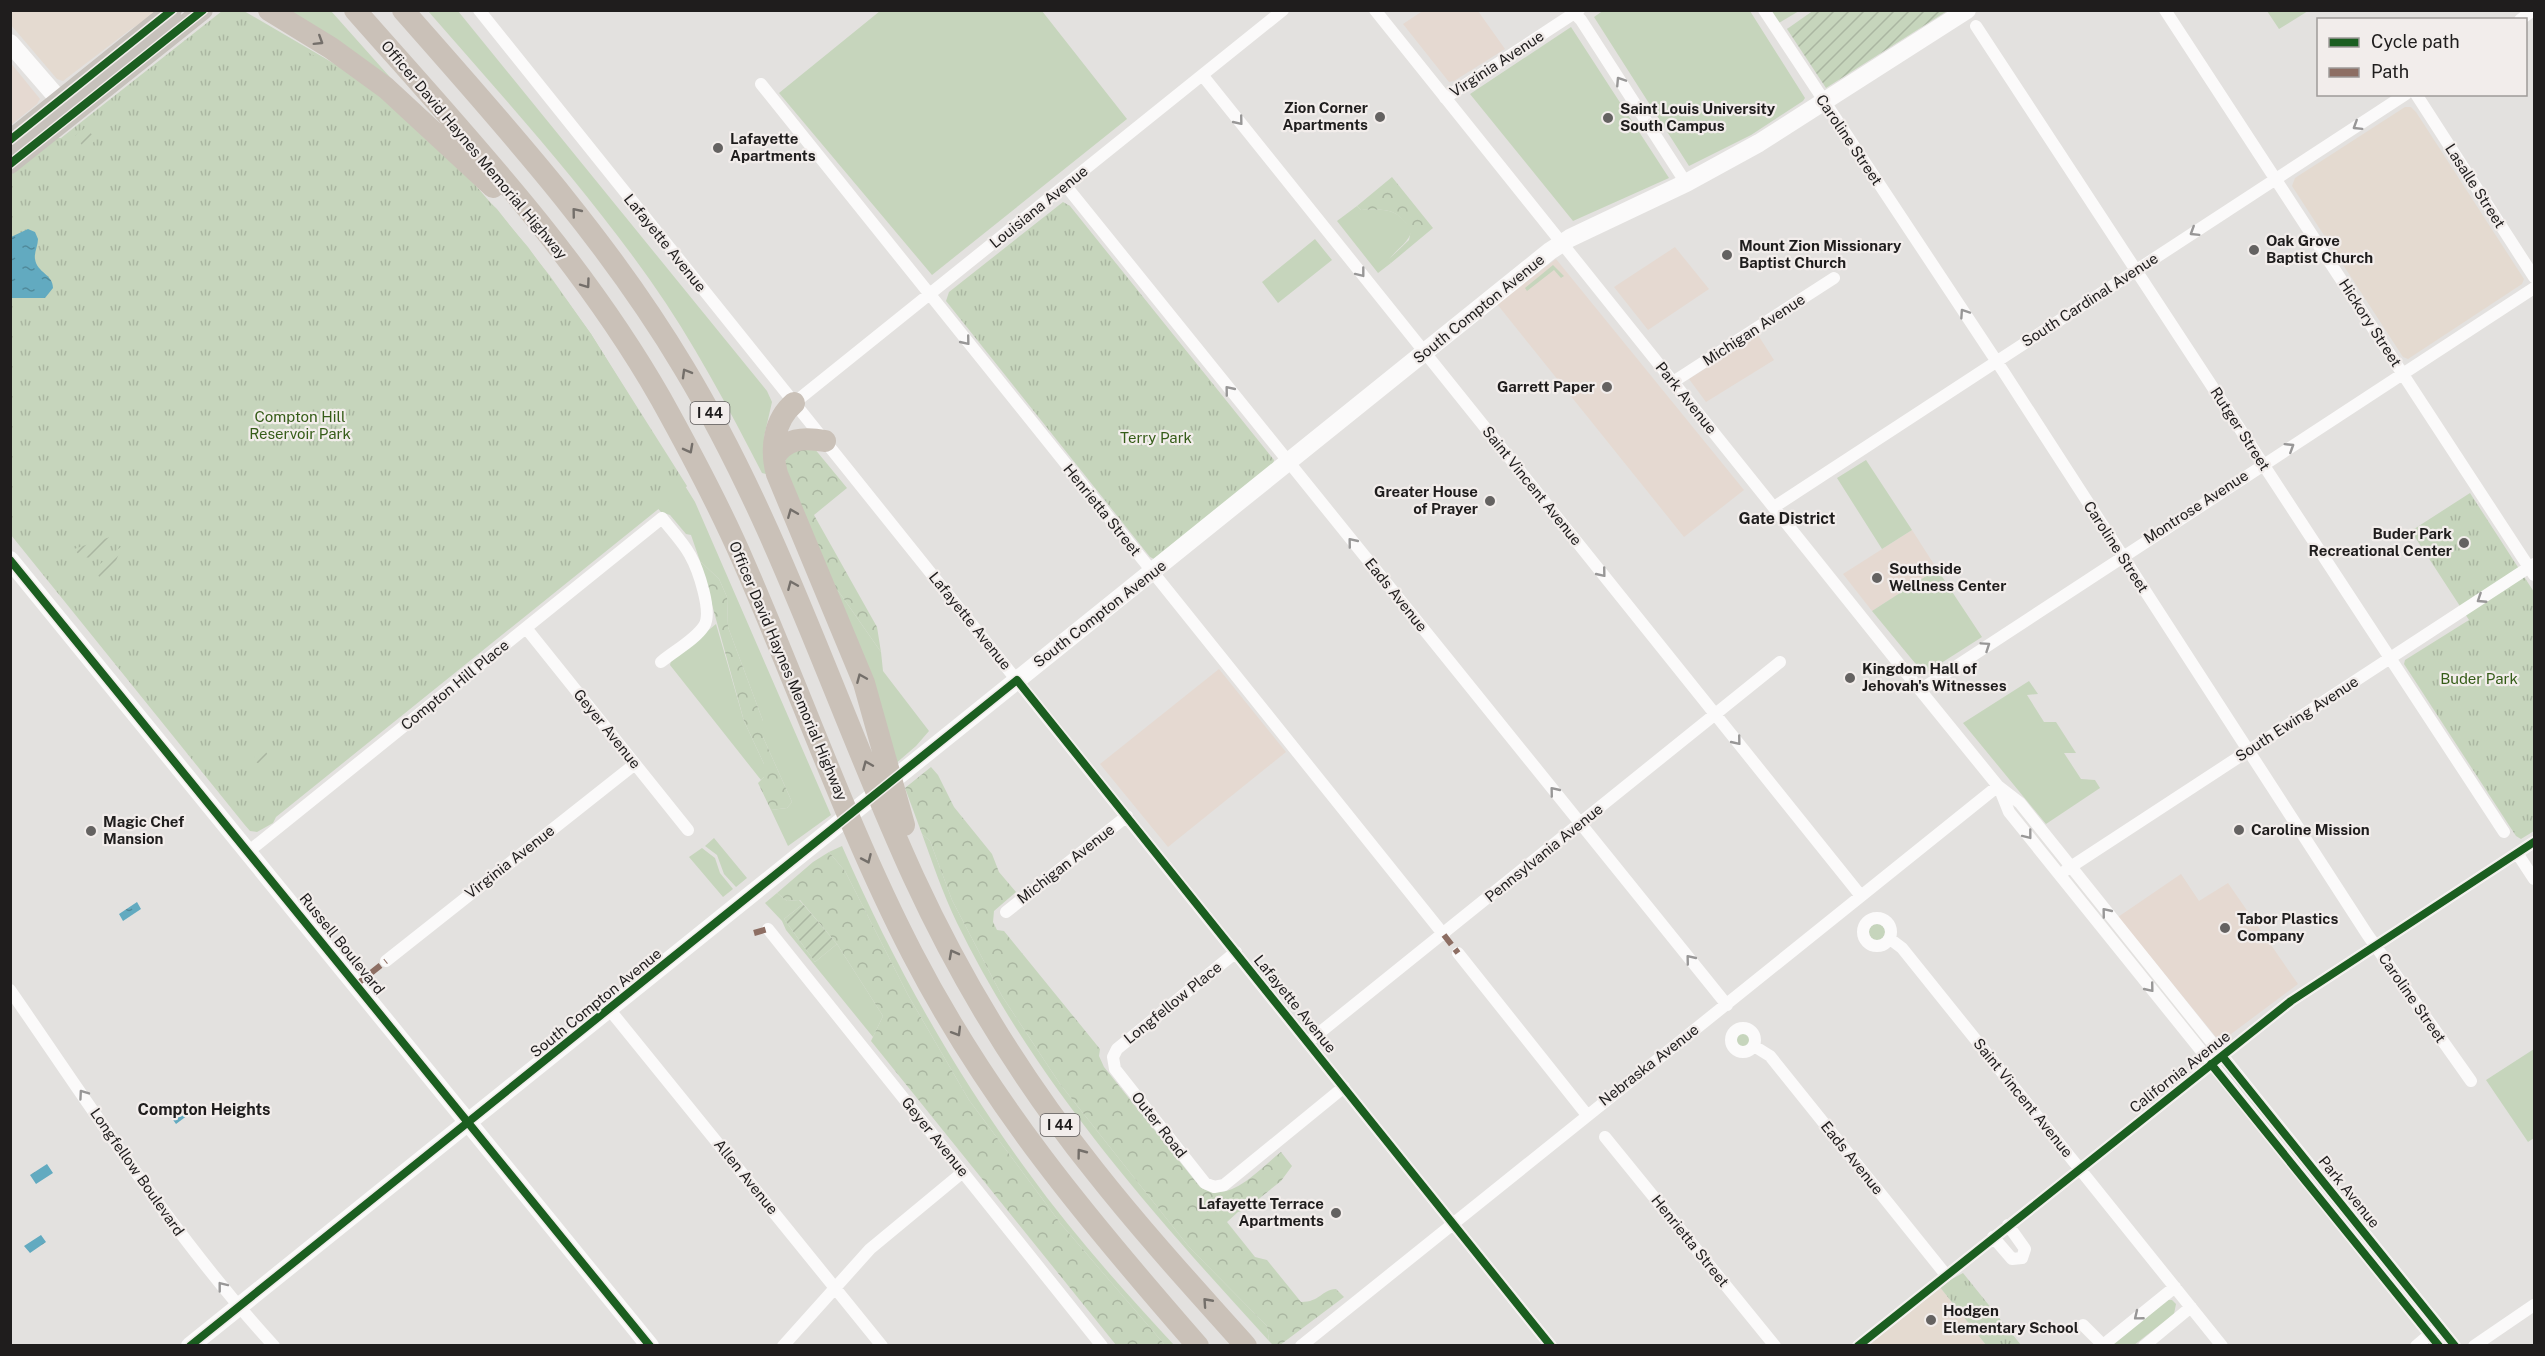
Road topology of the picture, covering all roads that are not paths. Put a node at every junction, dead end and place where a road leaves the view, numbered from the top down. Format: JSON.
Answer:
{"nodes":[{"id":1,"x":172,"y":10,"type":"edge"},
{"id":2,"x":203,"y":10,"type":"edge"},
{"id":3,"x":269,"y":10,"type":"edge"},
{"id":4,"x":355,"y":10,"type":"edge"},
{"id":5,"x":403,"y":10,"type":"edge"},
{"id":6,"x":479,"y":10,"type":"edge"},
{"id":7,"x":1283,"y":10,"type":"edge"},
{"id":8,"x":1375,"y":10,"type":"edge"},
{"id":9,"x":1764,"y":10,"type":"edge"},
{"id":10,"x":2165,"y":10,"type":"edge"},
{"id":11,"x":1575,"y":12,"type":"edge"},
{"id":12,"x":1969,"y":14,"type":"edge"},
{"id":13,"x":10,"y":43,"type":"edge"},
{"id":14,"x":1203,"y":75,"type":"junction"},
{"id":15,"x":761,"y":84,"type":"dead end"},
{"id":16,"x":2403,"y":96,"type":"edge"},
{"id":17,"x":2417,"y":96,"type":"edge"},
{"id":18,"x":1445,"y":98,"type":"junction"},
{"id":19,"x":1824,"y":102,"type":"junction"},
{"id":20,"x":66,"y":107,"type":"junction"},
{"id":21,"x":10,"y":140,"type":"edge"},
{"id":22,"x":10,"y":164,"type":"edge"},
{"id":23,"x":2275,"y":179,"type":"junction"},
{"id":24,"x":1686,"y":183,"type":"junction"},
{"id":25,"x":1066,"y":186,"type":"junction"},
{"id":26,"x":551,"y":237,"type":"junction"},
{"id":27,"x":1561,"y":243,"type":"junction"},
{"id":28,"x":2135,"y":269,"type":"junction"},
{"id":29,"x":1834,"y":278,"type":"dead end"},
{"id":30,"x":2535,"y":278,"type":"edge"},
{"id":31,"x":2535,"y":288,"type":"edge"},
{"id":32,"x":930,"y":295,"type":"junction"},
{"id":33,"x":1425,"y":352,"type":"junction"},
{"id":34,"x":1997,"y":361,"type":"junction"},
{"id":35,"x":2403,"y":374,"type":"junction"},
{"id":36,"x":1673,"y":382,"type":"junction"},
{"id":37,"x":794,"y":403,"type":"junction"},
{"id":38,"x":825,"y":441,"type":"junction"},
{"id":39,"x":774,"y":458,"type":"junction"},
{"id":40,"x":1288,"y":463,"type":"junction"},
{"id":41,"x":2263,"y":464,"type":"junction"},
{"id":42,"x":1774,"y":507,"type":"junction"},
{"id":43,"x":2122,"y":556,"type":"junction"},
{"id":44,"x":10,"y":560,"type":"edge"},
{"id":45,"x":2533,"y":568,"type":"edge"},
{"id":46,"x":1153,"y":572,"type":"junction"},
{"id":47,"x":526,"y":628,"type":"junction"},
{"id":48,"x":2389,"y":659,"type":"junction"},
{"id":49,"x":661,"y":662,"type":"dead end"},
{"id":50,"x":1780,"y":662,"type":"dead end"},
{"id":51,"x":1017,"y":680,"type":"junction"},
{"id":52,"x":1920,"y":690,"type":"junction"},
{"id":53,"x":1716,"y":714,"type":"junction"},
{"id":54,"x":2248,"y":751,"type":"junction"},
{"id":55,"x":635,"y":764,"type":"junction"},
{"id":56,"x":1998,"y":786,"type":"junction"},
{"id":57,"x":1127,"y":816,"type":"junction"},
{"id":58,"x":1580,"y":823,"type":"junction"},
{"id":59,"x":688,"y":830,"type":"dead end"},
{"id":60,"x":2504,"y":832,"type":"dead end"},
{"id":61,"x":2535,"y":842,"type":"edge"},
{"id":62,"x":248,"y":852,"type":"junction"},
{"id":63,"x":2517,"y":853,"type":"junction"},
{"id":64,"x":2070,"y":867,"type":"junction"},
{"id":65,"x":2060,"y":875,"type":"junction"},
{"id":66,"x":914,"y":877,"type":"junction"},
{"id":67,"x":2535,"y":879,"type":"edge"},
{"id":68,"x":1861,"y":896,"type":"junction"},
{"id":69,"x":1006,"y":912,"type":"dead end"},
{"id":70,"x":768,"y":929,"type":"dead end"},
{"id":71,"x":1444,"y":935,"type":"junction"},
{"id":72,"x":1890,"y":939,"type":"dead end"},
{"id":73,"x":2375,"y":945,"type":"junction"},
{"id":74,"x":1236,"y":952,"type":"junction"},
{"id":75,"x":1458,"y":953,"type":"dead end"},
{"id":76,"x":386,"y":961,"type":"dead end"},
{"id":77,"x":10,"y":990,"type":"edge"},
{"id":78,"x":1727,"y":1005,"type":"junction"},
{"id":79,"x":609,"y":1009,"type":"junction"},
{"id":80,"x":1308,"y":1042,"type":"junction"},
{"id":81,"x":1754,"y":1046,"type":"dead end"},
{"id":82,"x":2222,"y":1056,"type":"junction"},
{"id":83,"x":1113,"y":1057,"type":"joint"},
{"id":84,"x":2211,"y":1064,"type":"junction"},
{"id":85,"x":2471,"y":1081,"type":"dead end"},
{"id":86,"x":1344,"y":1087,"type":"junction"},
{"id":87,"x":1587,"y":1115,"type":"junction"},
{"id":88,"x":470,"y":1122,"type":"junction"},
{"id":89,"x":1605,"y":1137,"type":"dead end"},
{"id":90,"x":2079,"y":1168,"type":"junction"},
{"id":91,"x":963,"y":1172,"type":"junction"},
{"id":92,"x":1453,"y":1223,"type":"junction"},
{"id":93,"x":2008,"y":1225,"type":"junction"},
{"id":94,"x":1993,"y":1237,"type":"junction"},
{"id":95,"x":1946,"y":1275,"type":"junction"},
{"id":96,"x":835,"y":1286,"type":"junction"},
{"id":97,"x":2175,"y":1287,"type":"junction"},
{"id":98,"x":2535,"y":1305,"type":"edge"},
{"id":99,"x":238,"y":1307,"type":"junction"},
{"id":100,"x":2191,"y":1307,"type":"junction"},
{"id":101,"x":2083,"y":1325,"type":"dead end"},
{"id":102,"x":2435,"y":1330,"type":"junction"},
{"id":103,"x":1301,"y":1345,"type":"edge"},
{"id":104,"x":2102,"y":1345,"type":"edge"},
{"id":105,"x":190,"y":1346,"type":"edge"},
{"id":106,"x":274,"y":1346,"type":"edge"},
{"id":107,"x":650,"y":1346,"type":"edge"},
{"id":108,"x":783,"y":1346,"type":"edge"},
{"id":109,"x":882,"y":1346,"type":"edge"},
{"id":110,"x":1102,"y":1346,"type":"edge"},
{"id":111,"x":1198,"y":1346,"type":"edge"},
{"id":112,"x":1245,"y":1346,"type":"edge"},
{"id":113,"x":1551,"y":1346,"type":"edge"},
{"id":114,"x":1775,"y":1346,"type":"edge"},
{"id":115,"x":1858,"y":1346,"type":"edge"},
{"id":116,"x":2144,"y":1346,"type":"edge"},
{"id":117,"x":2222,"y":1346,"type":"edge"},
{"id":118,"x":2416,"y":1346,"type":"edge"},
{"id":119,"x":2439,"y":1346,"type":"edge"},
{"id":120,"x":2455,"y":1346,"type":"edge"},
{"id":121,"x":2474,"y":1346,"type":"edge"}],
"edges":[{"from":1,"to":20,"type":"main road"},
{"from":2,"to":20,"type":"main road"},
{"from":3,"to":26,"type":"highway","one_way":true},
{"from":4,"to":26,"type":"highway","name":"Officer David Haynes Memorial Highway","number":"I 44"},
{"from":66,"to":5,"type":"highway","number":"I 44","one_way":true},
{"from":6,"to":37,"type":"street","name":"Lafayette Avenue"},
{"from":7,"to":14,"type":"street","name":"Louisiana Avenue"},
{"from":8,"to":18,"type":"street","name":"Park Avenue"},
{"from":9,"to":19,"type":"street","name":"Caroline Street"},
{"from":10,"to":23,"type":"street","name":"Hickory Street"},
{"from":11,"to":18,"type":"street","name":"Virginia Avenue"},
{"from":24,"to":11,"type":"street","one_way":true},
{"from":12,"to":19,"type":"main road","name":"South Compton Avenue"},
{"from":12,"to":28,"type":"street","name":"Rutger Street"},
{"from":13,"to":20,"type":"main road"},
{"from":14,"to":25,"type":"street","name":"Louisiana Avenue"},
{"from":14,"to":33,"type":"street","name":"Saint Vincent Avenue","one_way":true},
{"from":15,"to":32,"type":"street","name":"Henrietta Street"},
{"from":16,"to":23,"type":"street","name":"South Cardinal Avenue","one_way":true},
{"from":17,"to":30,"type":"street","name":"Lasalle Street"},
{"from":18,"to":27,"type":"street","name":"Park Avenue"},
{"from":19,"to":24,"type":"main road","name":"South Compton Avenue"},
{"from":34,"to":19,"type":"street","name":"Caroline Street","one_way":true},
{"from":20,"to":21,"type":"main road"},
{"from":20,"to":22,"type":"main road"},
{"from":23,"to":28,"type":"street","name":"South Cardinal Avenue","one_way":true},
{"from":23,"to":35,"type":"street","name":"Hickory Street"},
{"from":24,"to":27,"type":"main road","name":"South Compton Avenue"},
{"from":25,"to":32,"type":"street","name":"Louisiana Avenue"},
{"from":40,"to":25,"type":"street","name":"Eads Avenue","one_way":true},
{"from":26,"to":111,"type":"highway","name":"Officer David Haynes Memorial Highway","number":"I 44","one_way":true},
{"from":27,"to":33,"type":"main road","name":"South Compton Avenue"},
{"from":27,"to":36,"type":"street","name":"Park Avenue"},
{"from":28,"to":34,"type":"street","name":"South Cardinal Avenue"},
{"from":28,"to":41,"type":"street","name":"Rutger Street"},
{"from":29,"to":36,"type":"street","name":"Michigan Avenue"},
{"from":31,"to":35,"type":"street","name":"Montrose Avenue"},
{"from":32,"to":37,"type":"street","name":"Louisiana Avenue"},
{"from":32,"to":46,"type":"street","name":"Henrietta Street","one_way":true},
{"from":33,"to":40,"type":"main road","name":"South Compton Avenue"},
{"from":33,"to":53,"type":"street","name":"Saint Vincent Avenue","one_way":true},
{"from":34,"to":42,"type":"street","name":"South Cardinal Avenue"},
{"from":34,"to":43,"type":"street","name":"Caroline Street"},
{"from":41,"to":35,"type":"street","name":"Montrose Avenue","one_way":true},
{"from":35,"to":45,"type":"street","name":"Hickory Street"},
{"from":36,"to":42,"type":"street","name":"Park Avenue"},
{"from":37,"to":38,"type":"street","name":"Lafayette Avenue"},
{"from":37,"to":39,"type":"highway"},
{"from":38,"to":39,"type":"highway"},
{"from":38,"to":51,"type":"street","name":"Lafayette Avenue"},
{"from":66,"to":39,"type":"highway","one_way":true},
{"from":40,"to":46,"type":"main road","name":"South Compton Avenue"},
{"from":58,"to":40,"type":"street","name":"Eads Avenue","one_way":true},
{"from":41,"to":43,"type":"street","name":"Montrose Avenue"},
{"from":41,"to":48,"type":"street","name":"Rutger Street"},
{"from":42,"to":52,"type":"street","name":"Park Avenue"},
{"from":52,"to":43,"type":"street","name":"Montrose Avenue","one_way":true},
{"from":43,"to":54,"type":"street","name":"Caroline Street"},
{"from":44,"to":62,"type":"main road","name":"Russell Boulevard"},
{"from":45,"to":48,"type":"street","name":"South Ewing Avenue","one_way":true},
{"from":46,"to":51,"type":"main road","name":"South Compton Avenue"},
{"from":46,"to":71,"type":"street","name":"Henrietta Street"},
{"from":47,"to":49,"type":"street","name":"Compton Hill Place"},
{"from":47,"to":55,"type":"street","name":"Geyer Avenue"},
{"from":47,"to":62,"type":"street","name":"Compton Hill Place"},
{"from":48,"to":54,"type":"street","name":"South Ewing Avenue"},
{"from":48,"to":60,"type":"street","name":"Rutger Street"},
{"from":50,"to":53,"type":"street","name":"Pennsylvania Avenue"},
{"from":51,"to":57,"type":"street","name":"Lafayette Avenue"},
{"from":51,"to":79,"type":"main road","name":"South Compton Avenue"},
{"from":52,"to":56,"type":"street","name":"Park Avenue"},
{"from":53,"to":58,"type":"street","name":"Pennsylvania Avenue"},
{"from":53,"to":68,"type":"street","name":"Saint Vincent Avenue","one_way":true},
{"from":54,"to":64,"type":"street","name":"South Ewing Avenue"},
{"from":54,"to":73,"type":"street","name":"Caroline Street"},
{"from":55,"to":59,"type":"street","name":"Geyer Avenue"},
{"from":55,"to":76,"type":"street","name":"Virginia Avenue"},
{"from":56,"to":64,"type":"street","name":"Park Avenue"},
{"from":56,"to":65,"type":"street","name":"Park Avenue","one_way":true},
{"from":56,"to":68,"type":"street","name":"Nebraska Avenue"},
{"from":57,"to":69,"type":"street","name":"Michigan Avenue"},
{"from":57,"to":74,"type":"street","name":"Lafayette Avenue"},
{"from":58,"to":71,"type":"street","name":"Pennsylvania Avenue"},
{"from":78,"to":58,"type":"street","name":"Eads Avenue","one_way":true},
{"from":61,"to":63,"type":"street","name":"California Avenue"},
{"from":62,"to":88,"type":"main road","name":"Russell Boulevard"},
{"from":63,"to":67,"type":"street"},
{"from":63,"to":73,"type":"street","name":"California Avenue"},
{"from":64,"to":65,"type":"street","name":"South Ewing Avenue"},
{"from":82,"to":64,"type":"street","name":"Park Avenue","one_way":true},
{"from":65,"to":84,"type":"street","name":"Park Avenue","one_way":true},
{"from":112,"to":66,"type":"highway","number":"I 44","one_way":true},
{"from":68,"to":78,"type":"street","name":"Nebraska Avenue"},
{"from":70,"to":91,"type":"street","name":"Geyer Avenue"},
{"from":71,"to":80,"type":"street","name":"Pennsylvania Avenue"},
{"from":72,"to":90,"type":"street","name":"Saint Vincent Avenue"},
{"from":73,"to":82,"type":"street","name":"California Avenue"},
{"from":73,"to":85,"type":"street","name":"Caroline Street"},
{"from":74,"to":80,"type":"street","name":"Lafayette Avenue"},
{"from":74,"to":83,"type":"street","name":"Longfellow Place"},
{"from":75,"to":87,"type":"street"},
{"from":99,"to":77,"type":"street","name":"Longfellow Boulevard","one_way":true},
{"from":78,"to":87,"type":"street","name":"Nebraska Avenue"},
{"from":79,"to":88,"type":"main road","name":"South Compton Avenue"},
{"from":79,"to":96,"type":"street","name":"Allen Avenue"},
{"from":80,"to":86,"type":"street","name":"Lafayette Avenue"},
{"from":81,"to":95,"type":"street","name":"Eads Avenue"},
{"from":82,"to":84,"type":"street","name":"California Avenue"},
{"from":82,"to":102,"type":"street","name":"Park Avenue"},
{"from":83,"to":86,"type":"street","name":"Outer Road"},
{"from":84,"to":90,"type":"street","name":"California Avenue"},
{"from":84,"to":102,"type":"street","name":"Park Avenue"},
{"from":86,"to":92,"type":"street","name":"Lafayette Avenue"},
{"from":87,"to":92,"type":"street","name":"Nebraska Avenue"},
{"from":88,"to":99,"type":"main road","name":"South Compton Avenue"},
{"from":88,"to":107,"type":"main road","name":"Russell Boulevard"},
{"from":89,"to":114,"type":"street","name":"Henrietta Street"},
{"from":90,"to":93,"type":"street","name":"California Avenue"},
{"from":90,"to":97,"type":"street","name":"Saint Vincent Avenue"},
{"from":91,"to":96,"type":"street"},
{"from":91,"to":110,"type":"street","name":"Geyer Avenue"},
{"from":92,"to":103,"type":"street","name":"Nebraska Avenue"},
{"from":92,"to":113,"type":"street","name":"Lafayette Avenue"},
{"from":93,"to":94,"type":"street","name":"California Avenue"},
{"from":93,"to":94,"type":"street"},
{"from":94,"to":95,"type":"street","name":"California Avenue"},
{"from":95,"to":115,"type":"street","name":"California Avenue"},
{"from":96,"to":108,"type":"street"},
{"from":96,"to":109,"type":"street","name":"Allen Avenue"},
{"from":97,"to":100,"type":"street","name":"Saint Vincent Avenue"},
{"from":97,"to":104,"type":"street","one_way":true},
{"from":98,"to":121,"type":"street"},
{"from":99,"to":105,"type":"main road","name":"South Compton Avenue"},
{"from":99,"to":106,"type":"street","name":"Longfellow Boulevard"},
{"from":100,"to":116,"type":"street"},
{"from":100,"to":117,"type":"street","name":"Saint Vincent Avenue"},
{"from":101,"to":104,"type":"street"},
{"from":102,"to":118,"type":"street"},
{"from":102,"to":119,"type":"street","name":"Park Avenue"},
{"from":102,"to":120,"type":"street","name":"Park Avenue"}]}
